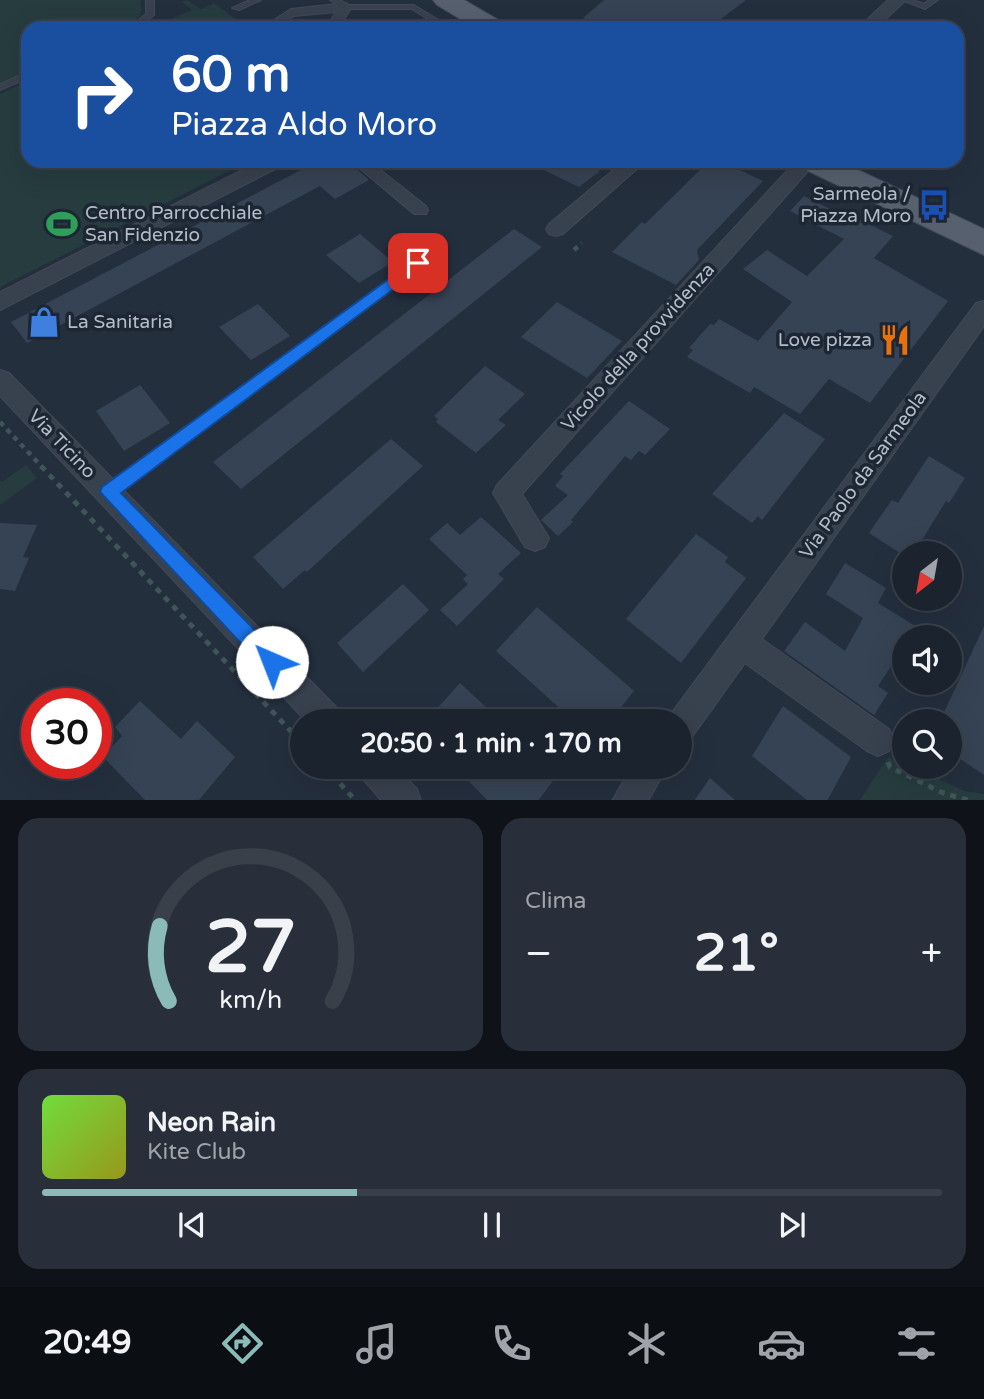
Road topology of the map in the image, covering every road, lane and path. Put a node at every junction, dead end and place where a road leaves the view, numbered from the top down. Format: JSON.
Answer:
{"nodes":[{"id":1,"x":150,"y":0,"type":"edge"},
{"id":2,"x":257,"y":0,"type":"edge"},
{"id":3,"x":446,"y":0,"type":"edge"},
{"id":4,"x":898,"y":0,"type":"edge"},
{"id":5,"x":906,"y":0,"type":"edge"},
{"id":6,"x":934,"y":0,"type":"edge"},
{"id":7,"x":340,"y":4,"type":"edge"},
{"id":8,"x":307,"y":7,"type":"dead end"},
{"id":9,"x":236,"y":8,"type":"dead end"},
{"id":10,"x":142,"y":21,"type":"edge"},
{"id":11,"x":267,"y":21,"type":"edge"},
{"id":12,"x":280,"y":21,"type":"edge"},
{"id":13,"x":334,"y":21,"type":"edge"},
{"id":14,"x":436,"y":21,"type":"edge"},
{"id":15,"x":482,"y":21,"type":"edge"},
{"id":16,"x":874,"y":21,"type":"edge"},
{"id":17,"x":21,"y":78,"type":"edge"},
{"id":18,"x":0,"y":87,"type":"edge"},
{"id":19,"x":262,"y":168,"type":"edge"},
{"id":20,"x":368,"y":168,"type":"edge"},
{"id":21,"x":628,"y":168,"type":"edge"},
{"id":22,"x":801,"y":168,"type":"edge"},
{"id":23,"x":828,"y":168,"type":"edge"},
{"id":24,"x":419,"y":210,"type":"dead end"},
{"id":25,"x":556,"y":229,"type":"dead end"},
{"id":26,"x":582,"y":243,"type":"dead end"},
{"id":27,"x":984,"y":243,"type":"edge"},
{"id":28,"x":574,"y":250,"type":"dead end"},
{"id":29,"x":418,"y":263,"type":"dead end"},
{"id":30,"x":0,"y":302,"type":"edge"},
{"id":31,"x":984,"y":309,"type":"edge"},
{"id":32,"x":0,"y":380,"type":"edge"},
{"id":33,"x":0,"y":422,"type":"edge"},
{"id":34,"x":108,"y":492,"type":"junction"},
{"id":35,"x":535,"y":538,"type":"dead end"},
{"id":36,"x":741,"y":642,"type":"junction"},
{"id":37,"x":316,"y":709,"type":"edge"},
{"id":38,"x":692,"y":711,"type":"edge"},
{"id":39,"x":290,"y":730,"type":"edge"},
{"id":40,"x":878,"y":740,"type":"joint"},
{"id":41,"x":336,"y":779,"type":"edge"},
{"id":42,"x":385,"y":779,"type":"edge"},
{"id":43,"x":643,"y":779,"type":"edge"},
{"id":44,"x":356,"y":800,"type":"edge"},
{"id":45,"x":405,"y":800,"type":"edge"},
{"id":46,"x":628,"y":800,"type":"edge"},
{"id":47,"x":971,"y":800,"type":"edge"}],
"edges":[{"from":1,"to":10,"type":"lane"},
{"from":2,"to":9,"type":"lane"},
{"from":3,"to":15,"type":"main road"},
{"from":4,"to":16,"type":"street"},
{"from":5,"to":6,"type":"lane"},
{"from":7,"to":12,"type":"street"},
{"from":7,"to":13,"type":"street"},
{"from":7,"to":14,"type":"lane"},
{"from":8,"to":11,"type":"street"},
{"from":17,"to":18,"type":"lane"},
{"from":19,"to":30,"type":"street"},
{"from":20,"to":24,"type":"street"},
{"from":21,"to":25,"type":"street"},
{"from":22,"to":35,"type":"street","name":"Vicolo della provvidenza"},
{"from":23,"to":27,"type":"main road"},
{"from":26,"to":28,"type":"path"},
{"from":29,"to":34,"type":"lane"},
{"from":31,"to":36,"type":"street","name":"Via Paolo da Sarmeola"},
{"from":32,"to":34,"type":"street","name":"Via Ticino"},
{"from":33,"to":39,"type":"path"},
{"from":34,"to":37,"type":"street","name":"Via Ticino"},
{"from":36,"to":38,"type":"street","name":"Via Paolo da Sarmeola"},
{"from":36,"to":40,"type":"street"},
{"from":40,"to":47,"type":"path"},
{"from":41,"to":44,"type":"path"},
{"from":42,"to":45,"type":"street"},
{"from":43,"to":46,"type":"street"}]}
